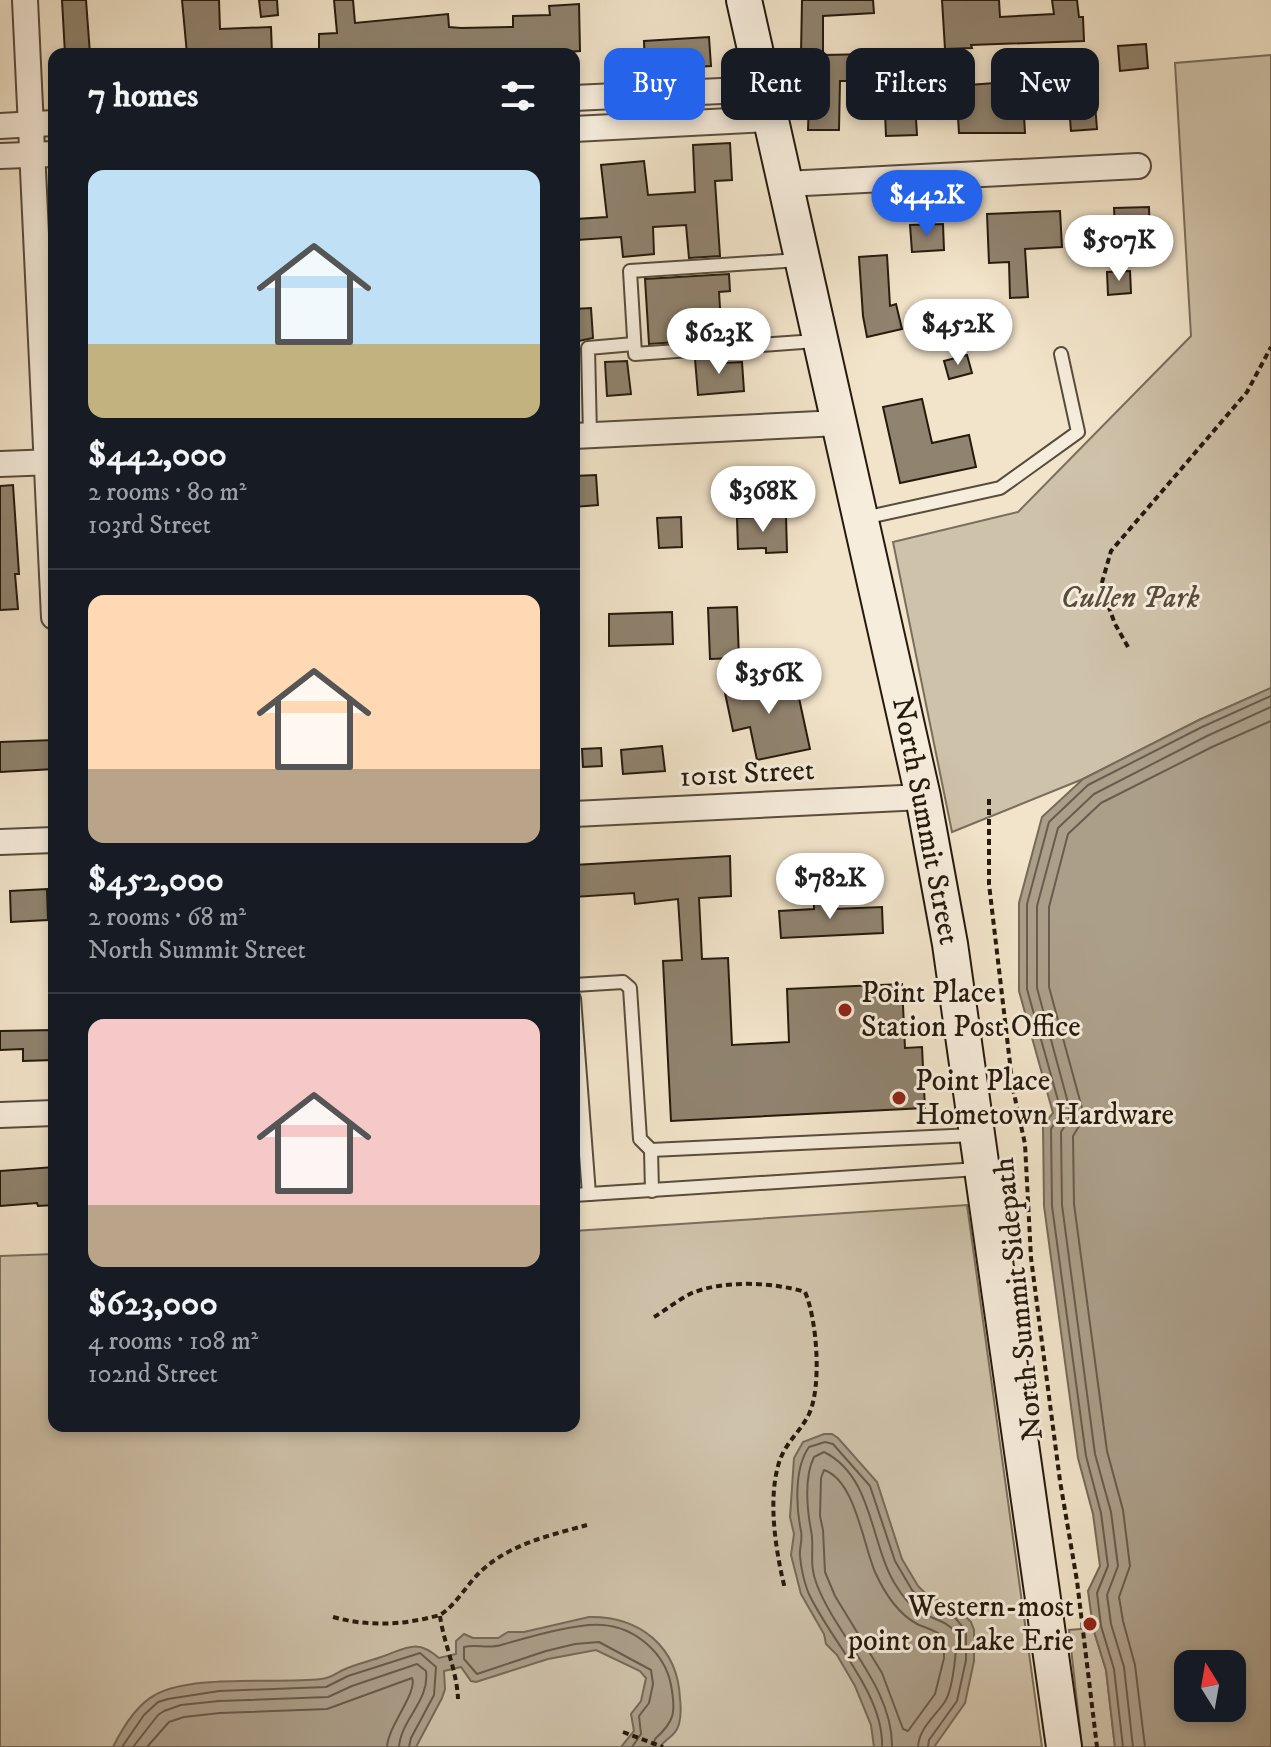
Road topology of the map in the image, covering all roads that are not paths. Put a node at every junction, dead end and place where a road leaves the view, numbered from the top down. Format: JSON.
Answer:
{"nodes":[{"id":1,"x":25,"y":0,"type":"edge"},
{"id":2,"x":744,"y":0,"type":"edge"},
{"id":3,"x":755,"y":48,"type":"edge"},
{"id":4,"x":580,"y":98,"type":"edge"},
{"id":5,"x":721,"y":103,"type":"edge"},
{"id":6,"x":721,"y":110,"type":"edge"},
{"id":7,"x":771,"y":120,"type":"edge"},
{"id":8,"x":42,"y":124,"type":"edge"},
{"id":9,"x":0,"y":126,"type":"edge"},
{"id":10,"x":580,"y":128,"type":"edge"},
{"id":11,"x":43,"y":154,"type":"edge"},
{"id":12,"x":0,"y":156,"type":"edge"},
{"id":13,"x":1138,"y":166,"type":"dead end"},
{"id":14,"x":785,"y":184,"type":"junction"},
{"id":15,"x":802,"y":260,"type":"junction"},
{"id":16,"x":819,"y":340,"type":"junction"},
{"id":17,"x":634,"y":344,"type":"junction"},
{"id":18,"x":1061,"y":354,"type":"dead end"},
{"id":19,"x":48,"y":374,"type":"edge"},
{"id":20,"x":839,"y":423,"type":"junction"},
{"id":21,"x":582,"y":436,"type":"edge"},
{"id":22,"x":48,"y":462,"type":"edge"},
{"id":23,"x":0,"y":464,"type":"edge"},
{"id":24,"x":861,"y":518,"type":"junction"},
{"id":25,"x":923,"y":797,"type":"junction"},
{"id":26,"x":580,"y":814,"type":"edge"},
{"id":27,"x":48,"y":840,"type":"edge"},
{"id":28,"x":0,"y":842,"type":"edge"},
{"id":29,"x":580,"y":985,"type":"edge"},
{"id":30,"x":580,"y":1076,"type":"edge"},
{"id":31,"x":48,"y":1113,"type":"edge"},
{"id":32,"x":0,"y":1115,"type":"edge"},
{"id":33,"x":977,"y":1135,"type":"junction"},
{"id":34,"x":651,"y":1150,"type":"junction"},
{"id":35,"x":982,"y":1169,"type":"junction"},
{"id":36,"x":652,"y":1191,"type":"junction"},
{"id":37,"x":589,"y":1194,"type":"junction"},
{"id":38,"x":580,"y":1195,"type":"edge"},
{"id":39,"x":1064,"y":1747,"type":"edge"}],
"edges":[{"from":1,"to":8,"type":"street"},
{"from":2,"to":3,"type":"main road","name":"North Summit Street"},
{"from":4,"to":5,"type":"street"},
{"from":6,"to":10,"type":"street"},
{"from":7,"to":14,"type":"main road","name":"North Summit Street"},
{"from":8,"to":9,"type":"street"},
{"from":8,"to":11,"type":"street"},
{"from":11,"to":12,"type":"street"},
{"from":11,"to":19,"type":"street"},
{"from":13,"to":14,"type":"street"},
{"from":14,"to":15,"type":"main road","name":"North Summit Street"},
{"from":15,"to":16,"type":"main road","name":"North Summit Street"},
{"from":15,"to":17,"type":"lane"},
{"from":16,"to":17,"type":"lane"},
{"from":16,"to":20,"type":"main road","name":"North Summit Street"},
{"from":17,"to":21,"type":"lane"},
{"from":18,"to":24,"type":"lane"},
{"from":20,"to":21,"type":"street"},
{"from":20,"to":24,"type":"main road","name":"North Summit Street"},
{"from":22,"to":23,"type":"street"},
{"from":24,"to":25,"type":"main road","name":"North Summit Street"},
{"from":25,"to":26,"type":"street","name":"101st Street"},
{"from":25,"to":33,"type":"main road","name":"North Summit Street"},
{"from":27,"to":28,"type":"street"},
{"from":29,"to":34,"type":"lane"},
{"from":30,"to":37,"type":"lane"},
{"from":31,"to":32,"type":"street"},
{"from":33,"to":34,"type":"lane"},
{"from":33,"to":35,"type":"main road","name":"North Summit Street"},
{"from":34,"to":36,"type":"lane"},
{"from":35,"to":36,"type":"lane"},
{"from":35,"to":39,"type":"main road","name":"North Summit Street"},
{"from":36,"to":37,"type":"lane"},
{"from":37,"to":38,"type":"lane"}]}
